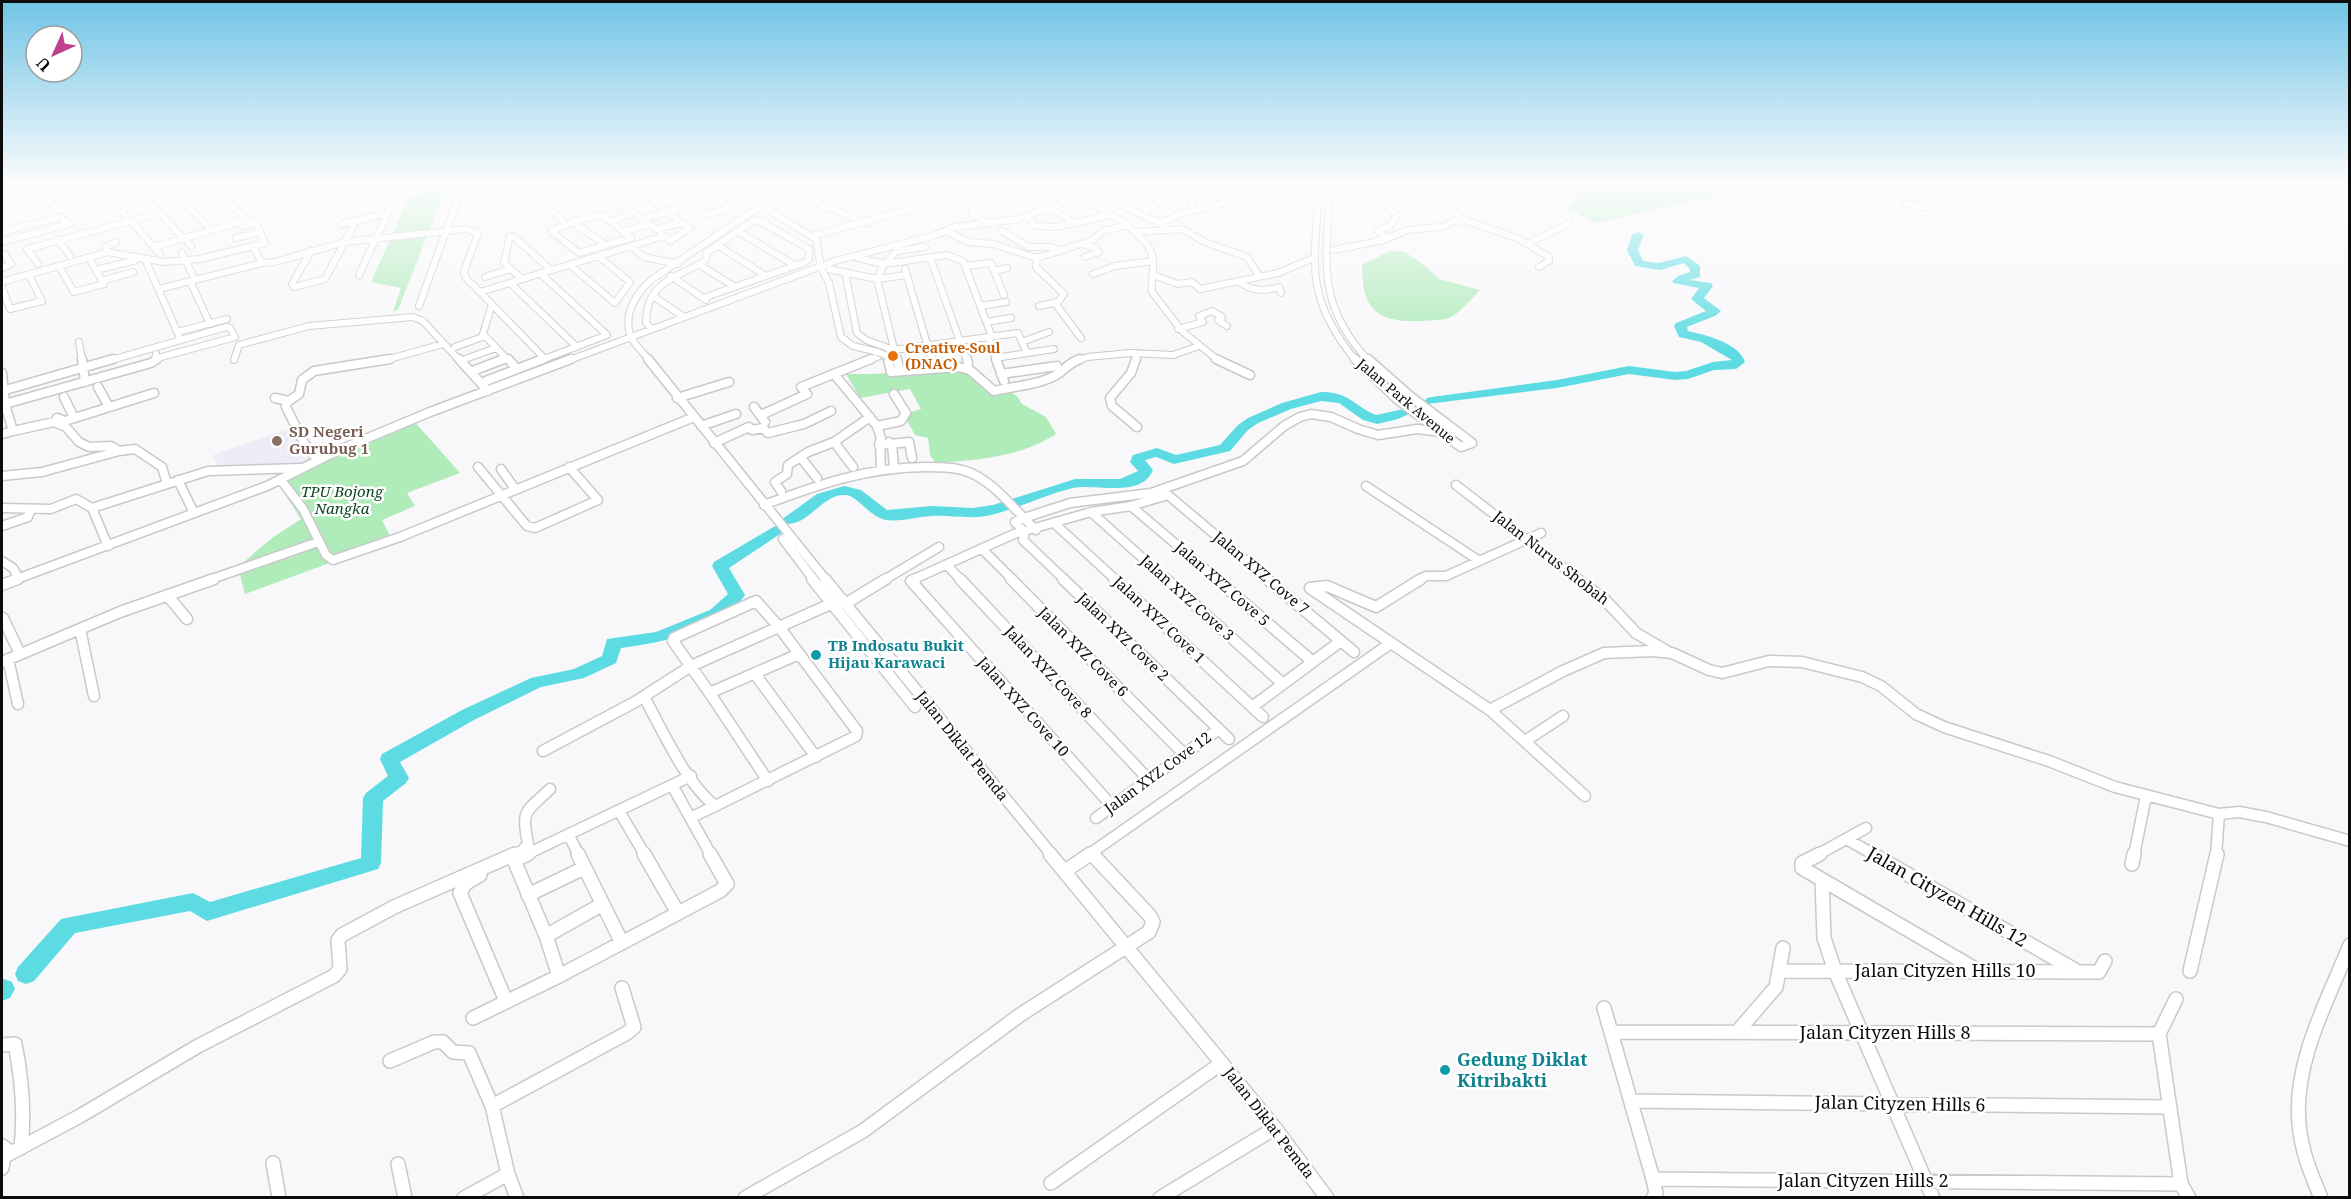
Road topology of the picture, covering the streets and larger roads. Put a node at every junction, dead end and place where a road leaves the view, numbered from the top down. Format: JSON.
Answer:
{"nodes":[{"id":1,"x":55,"y":241,"type":"edge"},
{"id":2,"x":59,"y":241,"type":"edge"},
{"id":3,"x":148,"y":241,"type":"edge"},
{"id":4,"x":174,"y":241,"type":"edge"},
{"id":5,"x":187,"y":241,"type":"edge"},
{"id":6,"x":265,"y":241,"type":"edge"},
{"id":7,"x":356,"y":241,"type":"edge"},
{"id":8,"x":375,"y":241,"type":"edge"},
{"id":9,"x":442,"y":241,"type":"edge"},
{"id":10,"x":475,"y":241,"type":"edge"},
{"id":11,"x":509,"y":241,"type":"edge"},
{"id":12,"x":519,"y":241,"type":"edge"},
{"id":13,"x":564,"y":241,"type":"edge"},
{"id":14,"x":600,"y":241,"type":"edge"},
{"id":15,"x":620,"y":241,"type":"edge"},
{"id":16,"x":644,"y":241,"type":"edge"},
{"id":17,"x":707,"y":241,"type":"edge"},
{"id":18,"x":723,"y":241,"type":"edge"},
{"id":19,"x":754,"y":241,"type":"edge"},
{"id":20,"x":795,"y":241,"type":"edge"},
{"id":21,"x":817,"y":241,"type":"edge"},
{"id":22,"x":909,"y":241,"type":"edge"},
{"id":23,"x":967,"y":241,"type":"edge"},
{"id":24,"x":1019,"y":241,"type":"edge"},
{"id":25,"x":1090,"y":241,"type":"edge"},
{"id":26,"x":1144,"y":241,"type":"edge"},
{"id":27,"x":1203,"y":241,"type":"edge"},
{"id":28,"x":1317,"y":241,"type":"edge"},
{"id":29,"x":1328,"y":241,"type":"edge"},
{"id":30,"x":1373,"y":241,"type":"edge"},
{"id":31,"x":1521,"y":241,"type":"edge"},
{"id":32,"x":1533,"y":241,"type":"edge"},
{"id":33,"x":116,"y":242,"type":"dead end"},
{"id":34,"x":345,"y":242,"type":"junction"},
{"id":35,"x":1082,"y":244,"type":"junction"},
{"id":36,"x":1527,"y":244,"type":"junction"},
{"id":37,"x":606,"y":245,"type":"junction"},
{"id":38,"x":634,"y":245,"type":"junction"},
{"id":39,"x":717,"y":245,"type":"junction"},
{"id":40,"x":191,"y":246,"type":"dead end"},
{"id":41,"x":253,"y":246,"type":"junction"},
{"id":42,"x":153,"y":247,"type":"junction"},
{"id":43,"x":926,"y":247,"type":"dead end"},
{"id":44,"x":1060,"y":250,"type":"junction"},
{"id":45,"x":1333,"y":250,"type":"dead end"},
{"id":46,"x":311,"y":251,"type":"junction"},
{"id":47,"x":108,"y":252,"type":"junction"},
{"id":48,"x":160,"y":254,"type":"dead end"},
{"id":49,"x":220,"y":254,"type":"junction"},
{"id":50,"x":2,"y":255,"type":"edge"},
{"id":51,"x":70,"y":256,"type":"dead end"},
{"id":52,"x":598,"y":256,"type":"junction"},
{"id":53,"x":184,"y":257,"type":"junction"},
{"id":54,"x":930,"y":257,"type":"junction"},
{"id":55,"x":1085,"y":257,"type":"dead end"},
{"id":56,"x":89,"y":258,"type":"junction"},
{"id":57,"x":858,"y":258,"type":"dead end"},
{"id":58,"x":1037,"y":258,"type":"junction"},
{"id":59,"x":143,"y":259,"type":"junction"},
{"id":60,"x":1311,"y":260,"type":"dead end"},
{"id":61,"x":677,"y":261,"type":"junction"},
{"id":62,"x":1153,"y":261,"type":"junction"},
{"id":63,"x":262,"y":263,"type":"junction"},
{"id":64,"x":38,"y":264,"type":"dead end"},
{"id":65,"x":884,"y":264,"type":"junction"},
{"id":66,"x":570,"y":265,"type":"junction"},
{"id":67,"x":699,"y":265,"type":"junction"},
{"id":68,"x":59,"y":266,"type":"junction"},
{"id":69,"x":796,"y":266,"type":"junction"},
{"id":70,"x":965,"y":266,"type":"junction"},
{"id":71,"x":1539,"y":267,"type":"dead end"},
{"id":72,"x":2,"y":268,"type":"edge"},
{"id":73,"x":825,"y":268,"type":"junction"},
{"id":74,"x":1007,"y":268,"type":"dead end"},
{"id":75,"x":510,"y":269,"type":"junction"},
{"id":76,"x":96,"y":270,"type":"junction"},
{"id":77,"x":551,"y":270,"type":"junction"},
{"id":78,"x":229,"y":271,"type":"junction"},
{"id":79,"x":994,"y":271,"type":"junction"},
{"id":80,"x":133,"y":272,"type":"dead end"},
{"id":81,"x":845,"y":272,"type":"junction"},
{"id":82,"x":540,"y":273,"type":"junction"},
{"id":83,"x":1093,"y":274,"type":"dead end"},
{"id":84,"x":29,"y":275,"type":"junction"},
{"id":85,"x":359,"y":275,"type":"dead end"},
{"id":86,"x":1153,"y":275,"type":"junction"},
{"id":87,"x":671,"y":276,"type":"junction"},
{"id":88,"x":766,"y":276,"type":"junction"},
{"id":89,"x":1259,"y":276,"type":"junction"},
{"id":90,"x":485,"y":277,"type":"dead end"},
{"id":91,"x":522,"y":279,"type":"junction"},
{"id":92,"x":877,"y":279,"type":"junction"},
{"id":93,"x":192,"y":280,"type":"junction"},
{"id":94,"x":1238,"y":280,"type":"junction"},
{"id":95,"x":103,"y":283,"type":"junction"},
{"id":96,"x":510,"y":283,"type":"junction"},
{"id":97,"x":2,"y":284,"type":"edge"},
{"id":98,"x":735,"y":287,"type":"junction"},
{"id":99,"x":159,"y":289,"type":"junction"},
{"id":100,"x":480,"y":292,"type":"junction"},
{"id":101,"x":1281,"y":293,"type":"dead end"},
{"id":102,"x":653,"y":296,"type":"junction"},
{"id":103,"x":703,"y":298,"type":"junction"},
{"id":104,"x":711,"y":303,"type":"dead end"},
{"id":105,"x":1055,"y":303,"type":"junction"},
{"id":106,"x":492,"y":304,"type":"junction"},
{"id":107,"x":419,"y":306,"type":"dead end"},
{"id":108,"x":980,"y":306,"type":"junction"},
{"id":109,"x":1039,"y":306,"type":"dead end"},
{"id":110,"x":681,"y":315,"type":"dead end"},
{"id":111,"x":1011,"y":318,"type":"dead end"},
{"id":112,"x":227,"y":319,"type":"dead end"},
{"id":113,"x":986,"y":322,"type":"junction"},
{"id":114,"x":210,"y":324,"type":"junction"},
{"id":115,"x":1342,"y":325,"type":"junction"},
{"id":116,"x":1331,"y":326,"type":"junction"},
{"id":117,"x":650,"y":327,"type":"dead end"},
{"id":118,"x":1227,"y":327,"type":"dead end"},
{"id":119,"x":1178,"y":329,"type":"junction"},
{"id":120,"x":1049,"y":332,"type":"dead end"},
{"id":121,"x":485,"y":336,"type":"junction"},
{"id":122,"x":630,"y":336,"type":"junction"},
{"id":123,"x":235,"y":337,"type":"junction"},
{"id":124,"x":990,"y":337,"type":"junction"},
{"id":125,"x":1081,"y":338,"type":"dead end"},
{"id":126,"x":960,"y":341,"type":"junction"},
{"id":127,"x":79,"y":342,"type":"dead end"},
{"id":128,"x":1022,"y":342,"type":"junction"},
{"id":129,"x":443,"y":344,"type":"junction"},
{"id":130,"x":239,"y":345,"type":"junction"},
{"id":131,"x":928,"y":346,"type":"junction"},
{"id":132,"x":1199,"y":346,"type":"junction"},
{"id":133,"x":153,"y":347,"type":"junction"},
{"id":134,"x":455,"y":347,"type":"dead end"},
{"id":135,"x":577,"y":347,"type":"junction"},
{"id":136,"x":496,"y":348,"type":"junction"},
{"id":137,"x":1054,"y":349,"type":"dead end"},
{"id":138,"x":894,"y":350,"type":"junction"},
{"id":139,"x":1136,"y":352,"type":"junction"},
{"id":140,"x":1027,"y":353,"type":"junction"},
{"id":141,"x":158,"y":358,"type":"junction"},
{"id":142,"x":507,"y":358,"type":"junction"},
{"id":143,"x":995,"y":358,"type":"junction"},
{"id":144,"x":465,"y":359,"type":"dead end"},
{"id":145,"x":545,"y":359,"type":"junction"},
{"id":146,"x":234,"y":360,"type":"dead end"},
{"id":147,"x":968,"y":363,"type":"dead end"},
{"id":148,"x":84,"y":366,"type":"junction"},
{"id":149,"x":934,"y":366,"type":"dead end"},
{"id":150,"x":1057,"y":366,"type":"dead end"},
{"id":151,"x":899,"y":368,"type":"dead end"},
{"id":152,"x":517,"y":369,"type":"junction"},
{"id":153,"x":475,"y":370,"type":"dead end"},
{"id":154,"x":2,"y":373,"type":"edge"},
{"id":155,"x":834,"y":374,"type":"junction"},
{"id":156,"x":1250,"y":375,"type":"dead end"},
{"id":157,"x":486,"y":381,"type":"dead end"},
{"id":158,"x":86,"y":382,"type":"junction"},
{"id":159,"x":729,"y":382,"type":"dead end"},
{"id":160,"x":98,"y":387,"type":"dead end"},
{"id":161,"x":3,"y":390,"type":"edge"},
{"id":162,"x":488,"y":391,"type":"junction"},
{"id":163,"x":154,"y":393,"type":"dead end"},
{"id":164,"x":894,"y":394,"type":"dead end"},
{"id":165,"x":64,"y":397,"type":"dead end"},
{"id":166,"x":275,"y":398,"type":"dead end"},
{"id":167,"x":677,"y":398,"type":"junction"},
{"id":168,"x":289,"y":401,"type":"junction"},
{"id":169,"x":5,"y":404,"type":"junction"},
{"id":170,"x":109,"y":407,"type":"junction"},
{"id":171,"x":754,"y":407,"type":"dead end"},
{"id":172,"x":831,"y":411,"type":"dead end"},
{"id":173,"x":736,"y":414,"type":"dead end"},
{"id":174,"x":73,"y":416,"type":"junction"},
{"id":175,"x":1422,"y":416,"type":"junction"},
{"id":176,"x":694,"y":417,"type":"junction"},
{"id":177,"x":870,"y":417,"type":"junction"},
{"id":178,"x":701,"y":426,"type":"junction"},
{"id":179,"x":877,"y":426,"type":"junction"},
{"id":180,"x":30,"y":427,"type":"junction"},
{"id":181,"x":1137,"y":427,"type":"dead end"},
{"id":182,"x":1415,"y":429,"type":"junction"},
{"id":183,"x":14,"y":431,"type":"junction"},
{"id":184,"x":1441,"y":432,"type":"junction"},
{"id":185,"x":2,"y":434,"type":"edge"},
{"id":186,"x":834,"y":442,"type":"junction"},
{"id":187,"x":880,"y":442,"type":"junction"},
{"id":188,"x":714,"y":443,"type":"junction"},
{"id":189,"x":892,"y":444,"type":"junction"},
{"id":190,"x":119,"y":451,"type":"junction"},
{"id":191,"x":801,"y":458,"type":"junction"},
{"id":192,"x":912,"y":458,"type":"dead end"},
{"id":193,"x":317,"y":460,"type":"junction"},
{"id":194,"x":478,"y":467,"type":"dead end"},
{"id":195,"x":569,"y":467,"type":"junction"},
{"id":196,"x":854,"y":467,"type":"dead end"},
{"id":197,"x":300,"y":468,"type":"junction"},
{"id":198,"x":894,"y":468,"type":"junction"},
{"id":199,"x":501,"y":469,"type":"dead end"},
{"id":200,"x":881,"y":469,"type":"junction"},
{"id":201,"x":2,"y":476,"type":"edge"},
{"id":202,"x":817,"y":478,"type":"dead end"},
{"id":203,"x":178,"y":480,"type":"junction"},
{"id":204,"x":281,"y":480,"type":"junction"},
{"id":205,"x":167,"y":484,"type":"junction"},
{"id":206,"x":1456,"y":485,"type":"dead end"},
{"id":207,"x":1366,"y":486,"type":"dead end"},
{"id":208,"x":515,"y":489,"type":"junction"},
{"id":209,"x":781,"y":491,"type":"dead end"},
{"id":210,"x":500,"y":494,"type":"junction"},
{"id":211,"x":764,"y":505,"type":"junction"},
{"id":212,"x":1131,"y":506,"type":"junction"},
{"id":213,"x":2,"y":508,"type":"edge"},
{"id":214,"x":92,"y":508,"type":"junction"},
{"id":215,"x":1091,"y":512,"type":"junction"},
{"id":216,"x":30,"y":513,"type":"junction"},
{"id":217,"x":194,"y":513,"type":"junction"},
{"id":218,"x":1024,"y":518,"type":"junction"},
{"id":219,"x":1055,"y":524,"type":"junction"},
{"id":220,"x":2,"y":526,"type":"edge"},
{"id":221,"x":1036,"y":530,"type":"junction"},
{"id":222,"x":1025,"y":532,"type":"junction"},
{"id":223,"x":1541,"y":533,"type":"dead end"},
{"id":224,"x":1526,"y":538,"type":"junction"},
{"id":225,"x":783,"y":539,"type":"dead end"},
{"id":226,"x":318,"y":542,"type":"junction"},
{"id":227,"x":108,"y":546,"type":"junction"},
{"id":228,"x":939,"y":547,"type":"dead end"},
{"id":229,"x":982,"y":549,"type":"junction"},
{"id":230,"x":1478,"y":560,"type":"junction"},
{"id":231,"x":2,"y":561,"type":"edge"},
{"id":232,"x":946,"y":565,"type":"junction"},
{"id":233,"x":812,"y":571,"type":"junction"},
{"id":234,"x":18,"y":579,"type":"junction"},
{"id":235,"x":2,"y":585,"type":"edge"},
{"id":236,"x":167,"y":595,"type":"junction"},
{"id":237,"x":839,"y":602,"type":"junction"},
{"id":238,"x":3,"y":618,"type":"edge"},
{"id":239,"x":187,"y":619,"type":"dead end"},
{"id":240,"x":779,"y":627,"type":"junction"},
{"id":241,"x":80,"y":629,"type":"junction"},
{"id":242,"x":1341,"y":641,"type":"junction"},
{"id":243,"x":1391,"y":643,"type":"junction"},
{"id":244,"x":1354,"y":652,"type":"dead end"},
{"id":245,"x":1672,"y":653,"type":"junction"},
{"id":246,"x":20,"y":654,"type":"junction"},
{"id":247,"x":800,"y":654,"type":"junction"},
{"id":248,"x":5,"y":661,"type":"edge"},
{"id":249,"x":1313,"y":662,"type":"junction"},
{"id":250,"x":692,"y":666,"type":"junction"},
{"id":251,"x":892,"y":669,"type":"junction"},
{"id":252,"x":755,"y":674,"type":"junction"},
{"id":253,"x":1283,"y":684,"type":"junction"},
{"id":254,"x":711,"y":694,"type":"junction"},
{"id":255,"x":94,"y":696,"type":"dead end"},
{"id":256,"x":644,"y":697,"type":"junction"},
{"id":257,"x":18,"y":704,"type":"dead end"},
{"id":258,"x":915,"y":706,"type":"dead end"},
{"id":259,"x":1252,"y":706,"type":"junction"},
{"id":260,"x":1491,"y":710,"type":"junction"},
{"id":261,"x":1563,"y":716,"type":"dead end"},
{"id":262,"x":1263,"y":717,"type":"dead end"},
{"id":263,"x":1219,"y":729,"type":"junction"},
{"id":264,"x":1229,"y":739,"type":"dead end"},
{"id":265,"x":1526,"y":741,"type":"junction"},
{"id":266,"x":543,"y":751,"type":"dead end"},
{"id":267,"x":1184,"y":754,"type":"junction"},
{"id":268,"x":816,"y":756,"type":"junction"},
{"id":269,"x":691,"y":776,"type":"junction"},
{"id":270,"x":1149,"y":780,"type":"junction"},
{"id":271,"x":768,"y":781,"type":"junction"},
{"id":272,"x":672,"y":785,"type":"junction"},
{"id":273,"x":550,"y":789,"type":"dead end"},
{"id":274,"x":1585,"y":795,"type":"dead end"},
{"id":275,"x":2146,"y":796,"type":"junction"},
{"id":276,"x":715,"y":806,"type":"junction"},
{"id":277,"x":1112,"y":806,"type":"junction"},
{"id":278,"x":619,"y":811,"type":"junction"},
{"id":279,"x":2219,"y":814,"type":"junction"},
{"id":280,"x":692,"y":817,"type":"junction"},
{"id":281,"x":1096,"y":818,"type":"dead end"},
{"id":282,"x":1866,"y":828,"type":"dead end"},
{"id":283,"x":569,"y":836,"type":"junction"},
{"id":284,"x":1848,"y":840,"type":"junction"},
{"id":285,"x":2349,"y":842,"type":"edge"},
{"id":286,"x":1091,"y":853,"type":"junction"},
{"id":287,"x":514,"y":860,"type":"junction"},
{"id":288,"x":2132,"y":864,"type":"dead end"},
{"id":289,"x":584,"y":868,"type":"junction"},
{"id":290,"x":1065,"y":871,"type":"junction"},
{"id":291,"x":1822,"y":880,"type":"junction"},
{"id":292,"x":528,"y":895,"type":"junction"},
{"id":293,"x":602,"y":905,"type":"junction"},
{"id":294,"x":678,"y":913,"type":"junction"},
{"id":295,"x":546,"y":936,"type":"junction"},
{"id":296,"x":622,"y":943,"type":"junction"},
{"id":297,"x":2349,"y":945,"type":"edge"},
{"id":298,"x":1126,"y":946,"type":"junction"},
{"id":299,"x":1783,"y":948,"type":"dead end"},
{"id":300,"x":2105,"y":960,"type":"dead end"},
{"id":301,"x":1779,"y":971,"type":"junction"},
{"id":302,"x":1834,"y":971,"type":"junction"},
{"id":303,"x":1979,"y":971,"type":"junction"},
{"id":304,"x":2190,"y":971,"type":"dead end"},
{"id":305,"x":2077,"y":972,"type":"junction"},
{"id":306,"x":559,"y":976,"type":"junction"},
{"id":307,"x":622,"y":988,"type":"dead end"},
{"id":308,"x":2176,"y":999,"type":"dead end"},
{"id":309,"x":506,"y":1001,"type":"junction"},
{"id":310,"x":1604,"y":1008,"type":"dead end"},
{"id":311,"x":473,"y":1018,"type":"dead end"},
{"id":312,"x":1611,"y":1032,"type":"junction"},
{"id":313,"x":1737,"y":1032,"type":"junction"},
{"id":314,"x":1861,"y":1033,"type":"junction"},
{"id":315,"x":2159,"y":1034,"type":"junction"},
{"id":316,"x":2,"y":1045,"type":"edge"},
{"id":317,"x":390,"y":1061,"type":"dead end"},
{"id":318,"x":1222,"y":1063,"type":"junction"},
{"id":319,"x":1631,"y":1101,"type":"junction"},
{"id":320,"x":1893,"y":1104,"type":"junction"},
{"id":321,"x":492,"y":1106,"type":"junction"},
{"id":322,"x":2169,"y":1107,"type":"junction"},
{"id":323,"x":1275,"y":1128,"type":"junction"},
{"id":324,"x":21,"y":1148,"type":"junction"},
{"id":325,"x":3,"y":1157,"type":"edge"},
{"id":326,"x":273,"y":1163,"type":"dead end"},
{"id":327,"x":398,"y":1164,"type":"dead end"},
{"id":328,"x":508,"y":1174,"type":"junction"},
{"id":329,"x":1653,"y":1179,"type":"junction"},
{"id":330,"x":1926,"y":1182,"type":"junction"},
{"id":331,"x":1051,"y":1183,"type":"dead end"},
{"id":332,"x":2181,"y":1184,"type":"junction"},
{"id":333,"x":1168,"y":1195,"type":"edge"},
{"id":334,"x":279,"y":1197,"type":"edge"},
{"id":335,"x":405,"y":1197,"type":"edge"},
{"id":336,"x":464,"y":1197,"type":"edge"},
{"id":337,"x":517,"y":1197,"type":"edge"},
{"id":338,"x":745,"y":1197,"type":"edge"},
{"id":339,"x":1328,"y":1197,"type":"edge"},
{"id":340,"x":1653,"y":1197,"type":"edge"},
{"id":341,"x":1933,"y":1197,"type":"edge"},
{"id":342,"x":2189,"y":1197,"type":"edge"},
{"id":343,"x":2321,"y":1197,"type":"edge"}],
"edges":[{"from":1,"to":64,"type":"street"},
{"from":2,"to":51,"type":"street"},
{"from":3,"to":42,"type":"street"},
{"from":4,"to":42,"type":"street"},
{"from":5,"to":40,"type":"street"},
{"from":6,"to":41,"type":"street"},
{"from":7,"to":34,"type":"street"},
{"from":8,"to":85,"type":"street"},
{"from":9,"to":107,"type":"street"},
{"from":10,"to":100,"type":"street"},
{"from":11,"to":75,"type":"street"},
{"from":12,"to":77,"type":"street"},
{"from":13,"to":37,"type":"street"},
{"from":14,"to":37,"type":"street"},
{"from":15,"to":37,"type":"street"},
{"from":16,"to":38,"type":"street"},
{"from":17,"to":61,"type":"street"},
{"from":18,"to":39,"type":"street"},
{"from":19,"to":69,"type":"street"},
{"from":20,"to":69,"type":"street"},
{"from":21,"to":73,"type":"street"},
{"from":22,"to":73,"type":"street"},
{"from":23,"to":58,"type":"street"},
{"from":24,"to":44,"type":"street"},
{"from":25,"to":35,"type":"street"},
{"from":26,"to":62,"type":"street"},
{"from":27,"to":89,"type":"street"},
{"from":28,"to":116,"type":"street","name":"Jalan Park Avenue"},
{"from":29,"to":115,"type":"street","name":"Jalan Park Avenue"},
{"from":30,"to":45,"type":"street"},
{"from":31,"to":36,"type":"street"},
{"from":32,"to":36,"type":"street"},
{"from":33,"to":47,"type":"street"},
{"from":34,"to":46,"type":"street"},
{"from":34,"to":46,"type":"street"},
{"from":35,"to":44,"type":"street"},
{"from":35,"to":55,"type":"street"},
{"from":36,"to":71,"type":"street"},
{"from":38,"to":52,"type":"street"},
{"from":38,"to":61,"type":"street"},
{"from":39,"to":67,"type":"street"},
{"from":39,"to":88,"type":"street"},
{"from":41,"to":49,"type":"street"},
{"from":41,"to":63,"type":"street"},
{"from":42,"to":48,"type":"street"},
{"from":43,"to":65,"type":"street"},
{"from":44,"to":58,"type":"street"},
{"from":46,"to":63,"type":"street"},
{"from":47,"to":56,"type":"street"},
{"from":47,"to":59,"type":"street"},
{"from":49,"to":53,"type":"street"},
{"from":49,"to":78,"type":"street"},
{"from":50,"to":72,"type":"street"},
{"from":52,"to":66,"type":"street"},
{"from":52,"to":66,"type":"street"},
{"from":53,"to":59,"type":"street"},
{"from":53,"to":93,"type":"street"},
{"from":54,"to":65,"type":"street"},
{"from":54,"to":70,"type":"street"},
{"from":54,"to":126,"type":"street"},
{"from":56,"to":68,"type":"street"},
{"from":56,"to":76,"type":"street"},
{"from":57,"to":65,"type":"street"},
{"from":58,"to":105,"type":"street"},
{"from":59,"to":76,"type":"street"},
{"from":59,"to":99,"type":"street"},
{"from":60,"to":89,"type":"street"},
{"from":61,"to":67,"type":"street"},
{"from":61,"to":122,"type":"street"},
{"from":62,"to":83,"type":"street"},
{"from":62,"to":86,"type":"street"},
{"from":63,"to":78,"type":"street"},
{"from":65,"to":92,"type":"street"},
{"from":66,"to":77,"type":"street"},
{"from":67,"to":87,"type":"street"},
{"from":67,"to":98,"type":"street"},
{"from":68,"to":84,"type":"street"},
{"from":68,"to":95,"type":"street"},
{"from":69,"to":88,"type":"street"},
{"from":70,"to":79,"type":"street"},
{"from":70,"to":108,"type":"street"},
{"from":73,"to":81,"type":"street"},
{"from":73,"to":122,"type":"street"},
{"from":73,"to":139,"type":"street","bridge":true},
{"from":74,"to":79,"type":"street"},
{"from":75,"to":90,"type":"street"},
{"from":75,"to":91,"type":"street"},
{"from":76,"to":95,"type":"street"},
{"from":77,"to":82,"type":"street"},
{"from":78,"to":93,"type":"street"},
{"from":79,"to":108,"type":"street"},
{"from":80,"to":95,"type":"street"},
{"from":81,"to":92,"type":"street"},
{"from":81,"to":138,"type":"street"},
{"from":82,"to":91,"type":"street"},
{"from":82,"to":135,"type":"street"},
{"from":84,"to":97,"type":"street"},
{"from":84,"to":97,"type":"street"},
{"from":86,"to":94,"type":"street"},
{"from":86,"to":119,"type":"street"},
{"from":87,"to":102,"type":"street"},
{"from":87,"to":103,"type":"street"},
{"from":88,"to":98,"type":"street"},
{"from":89,"to":94,"type":"street"},
{"from":91,"to":96,"type":"street"},
{"from":92,"to":131,"type":"street"},
{"from":92,"to":138,"type":"street"},
{"from":93,"to":99,"type":"street"},
{"from":93,"to":114,"type":"street"},
{"from":94,"to":101,"type":"street"},
{"from":96,"to":100,"type":"street"},
{"from":96,"to":135,"type":"street"},
{"from":98,"to":103,"type":"street"},
{"from":99,"to":114,"type":"street"},
{"from":100,"to":106,"type":"street"},
{"from":102,"to":110,"type":"street"},
{"from":102,"to":117,"type":"street"},
{"from":103,"to":104,"type":"street"},
{"from":105,"to":109,"type":"street"},
{"from":105,"to":125,"type":"street"},
{"from":106,"to":121,"type":"street"},
{"from":106,"to":145,"type":"street"},
{"from":108,"to":113,"type":"street"},
{"from":111,"to":113,"type":"street"},
{"from":112,"to":114,"type":"street"},
{"from":113,"to":124,"type":"street"},
{"from":115,"to":116,"type":"street"},
{"from":115,"to":184,"type":"street","name":"Jalan Park Avenue"},
{"from":116,"to":175,"type":"street","name":"Jalan Park Avenue"},
{"from":118,"to":119,"type":"street"},
{"from":119,"to":132,"type":"street"},
{"from":120,"to":128,"type":"street"},
{"from":121,"to":134,"type":"street"},
{"from":121,"to":136,"type":"street"},
{"from":122,"to":162,"type":"street"},
{"from":122,"to":167,"type":"street","name":"Jalan Diklat Pemda"},
{"from":123,"to":130,"type":"street"},
{"from":123,"to":133,"type":"street"},
{"from":123,"to":141,"type":"street"},
{"from":124,"to":126,"type":"street"},
{"from":124,"to":128,"type":"street"},
{"from":124,"to":143,"type":"street"},
{"from":126,"to":131,"type":"street"},
{"from":126,"to":147,"type":"street"},
{"from":127,"to":148,"type":"street"},
{"from":128,"to":140,"type":"street"},
{"from":129,"to":130,"type":"street"},
{"from":129,"to":162,"type":"street"},
{"from":129,"to":168,"type":"street"},
{"from":130,"to":146,"type":"street"},
{"from":131,"to":138,"type":"street"},
{"from":131,"to":149,"type":"street"},
{"from":132,"to":139,"type":"street"},
{"from":132,"to":156,"type":"street"},
{"from":133,"to":141,"type":"street"},
{"from":133,"to":148,"type":"street"},
{"from":135,"to":145,"type":"street"},
{"from":136,"to":142,"type":"street"},
{"from":136,"to":144,"type":"street"},
{"from":137,"to":140,"type":"street"},
{"from":138,"to":151,"type":"street"},
{"from":138,"to":155,"type":"street"},
{"from":139,"to":181,"type":"street"},
{"from":140,"to":143,"type":"street"},
{"from":141,"to":158,"type":"street"},
{"from":142,"to":152,"type":"street"},
{"from":142,"to":153,"type":"street"},
{"from":143,"to":150,"type":"street"},
{"from":145,"to":152,"type":"street"},
{"from":148,"to":158,"type":"street"},
{"from":148,"to":161,"type":"street"},
{"from":152,"to":157,"type":"street"},
{"from":154,"to":161,"type":"street"},
{"from":155,"to":171,"type":"street"},
{"from":155,"to":177,"type":"street"},
{"from":158,"to":169,"type":"street"},
{"from":159,"to":167,"type":"street"},
{"from":160,"to":170,"type":"street"},
{"from":161,"to":169,"type":"street"},
{"from":162,"to":193,"type":"street"},
{"from":163,"to":170,"type":"street"},
{"from":164,"to":179,"type":"street"},
{"from":165,"to":174,"type":"street"},
{"from":166,"to":168,"type":"street"},
{"from":167,"to":176,"type":"street","name":"Jalan Diklat Pemda"},
{"from":168,"to":193,"type":"street"},
{"from":169,"to":183,"type":"street"},
{"from":170,"to":174,"type":"street"},
{"from":172,"to":188,"type":"street"},
{"from":173,"to":178,"type":"street"},
{"from":174,"to":180,"type":"street"},
{"from":175,"to":182,"type":"street"},
{"from":175,"to":184,"type":"street","name":"Jalan Park Avenue"},
{"from":176,"to":178,"type":"street","name":"Jalan Diklat Pemda"},
{"from":176,"to":195,"type":"street"},
{"from":177,"to":179,"type":"street"},
{"from":177,"to":186,"type":"street"},
{"from":178,"to":188,"type":"street","name":"Jalan Diklat Pemda"},
{"from":179,"to":187,"type":"street"},
{"from":180,"to":183,"type":"street"},
{"from":180,"to":190,"type":"street"},
{"from":182,"to":184,"type":"street"},
{"from":182,"to":218,"type":"street"},
{"from":183,"to":185,"type":"street"},
{"from":186,"to":191,"type":"street"},
{"from":186,"to":196,"type":"street"},
{"from":187,"to":189,"type":"street"},
{"from":187,"to":200,"type":"street"},
{"from":188,"to":211,"type":"street","name":"Jalan Diklat Pemda"},
{"from":189,"to":192,"type":"street"},
{"from":189,"to":198,"type":"street"},
{"from":190,"to":201,"type":"street"},
{"from":190,"to":205,"type":"street"},
{"from":191,"to":202,"type":"street"},
{"from":191,"to":209,"type":"street"},
{"from":193,"to":197,"type":"street"},
{"from":194,"to":210,"type":"street"},
{"from":195,"to":208,"type":"street"},
{"from":195,"to":210,"type":"street"},
{"from":197,"to":203,"type":"street"},
{"from":197,"to":204,"type":"street"},
{"from":198,"to":200,"type":"street"},
{"from":198,"to":218,"type":"street"},
{"from":199,"to":208,"type":"street"},
{"from":200,"to":211,"type":"street"},
{"from":203,"to":205,"type":"street"},
{"from":203,"to":217,"type":"street"},
{"from":204,"to":217,"type":"street"},
{"from":204,"to":226,"type":"street"},
{"from":205,"to":214,"type":"street"},
{"from":206,"to":224,"type":"street","name":"Jalan Nurus Shobah"},
{"from":207,"to":230,"type":"street"},
{"from":208,"to":210,"type":"street"},
{"from":210,"to":226,"type":"street"},
{"from":211,"to":233,"type":"street","name":"Jalan Diklat Pemda"},
{"from":212,"to":215,"type":"street"},
{"from":212,"to":242,"type":"street","name":"Jalan XYZ Cove 7"},
{"from":212,"to":249,"type":"street","name":"Jalan XYZ Cove 5"},
{"from":213,"to":216,"type":"street"},
{"from":214,"to":216,"type":"street"},
{"from":214,"to":227,"type":"street"},
{"from":215,"to":219,"type":"street"},
{"from":215,"to":253,"type":"street","name":"Jalan XYZ Cove 3"},
{"from":216,"to":220,"type":"street"},
{"from":217,"to":227,"type":"street"},
{"from":218,"to":221,"type":"street"},
{"from":218,"to":222,"type":"street"},
{"from":219,"to":221,"type":"street"},
{"from":219,"to":259,"type":"street","name":"Jalan XYZ Cove 1"},
{"from":221,"to":222,"type":"street"},
{"from":222,"to":229,"type":"street"},
{"from":222,"to":263,"type":"street","name":"Jalan XYZ Cove 2"},
{"from":223,"to":224,"type":"street"},
{"from":224,"to":230,"type":"street"},
{"from":224,"to":245,"type":"street","name":"Jalan Nurus Shobah"},
{"from":225,"to":233,"type":"street"},
{"from":226,"to":236,"type":"street"},
{"from":227,"to":234,"type":"street"},
{"from":228,"to":237,"type":"street"},
{"from":229,"to":232,"type":"street"},
{"from":229,"to":267,"type":"street","name":"Jalan XYZ Cove 6"},
{"from":230,"to":243,"type":"street"},
{"from":231,"to":234,"type":"street"},
{"from":232,"to":270,"type":"street","name":"Jalan XYZ Cove 8"},
{"from":232,"to":277,"type":"street","name":"Jalan XYZ Cove 10"},
{"from":233,"to":237,"type":"street","name":"Jalan Diklat Pemda"},
{"from":234,"to":235,"type":"street"},
{"from":236,"to":239,"type":"street"},
{"from":236,"to":241,"type":"street"},
{"from":237,"to":240,"type":"street"},
{"from":237,"to":251,"type":"street","name":"Jalan Diklat Pemda"},
{"from":238,"to":246,"type":"street"},
{"from":240,"to":247,"type":"street"},
{"from":240,"to":250,"type":"street"},
{"from":240,"to":250,"type":"street"},
{"from":241,"to":246,"type":"street"},
{"from":241,"to":255,"type":"street"},
{"from":242,"to":244,"type":"street","name":"Jalan XYZ Cove 7"},
{"from":242,"to":249,"type":"street"},
{"from":243,"to":260,"type":"street"},
{"from":243,"to":286,"type":"street"},
{"from":245,"to":260,"type":"street"},
{"from":245,"to":275,"type":"street","name":"Jalan Nurus Shobah"},
{"from":246,"to":248,"type":"street"},
{"from":247,"to":252,"type":"street"},
{"from":247,"to":268,"type":"street"},
{"from":248,"to":257,"type":"street"},
{"from":249,"to":253,"type":"street"},
{"from":250,"to":254,"type":"street"},
{"from":250,"to":256,"type":"street"},
{"from":251,"to":258,"type":"street"},
{"from":251,"to":290,"type":"street","name":"Jalan Diklat Pemda"},
{"from":252,"to":254,"type":"street"},
{"from":252,"to":268,"type":"street"},
{"from":253,"to":259,"type":"street"},
{"from":254,"to":271,"type":"street"},
{"from":256,"to":266,"type":"street"},
{"from":256,"to":269,"type":"street"},
{"from":259,"to":262,"type":"street","name":"Jalan XYZ Cove 1"},
{"from":260,"to":265,"type":"street"},
{"from":261,"to":265,"type":"street"},
{"from":263,"to":264,"type":"street","name":"Jalan XYZ Cove 2"},
{"from":263,"to":267,"type":"street","name":"Jalan XYZ Cove 12"},
{"from":265,"to":274,"type":"street"},
{"from":267,"to":270,"type":"street","name":"Jalan XYZ Cove 12"},
{"from":268,"to":271,"type":"street"},
{"from":269,"to":272,"type":"street"},
{"from":269,"to":276,"type":"street"},
{"from":270,"to":277,"type":"street","name":"Jalan XYZ Cove 12"},
{"from":271,"to":276,"type":"street"},
{"from":272,"to":278,"type":"street"},
{"from":272,"to":280,"type":"street"},
{"from":273,"to":324,"type":"street"},
{"from":275,"to":279,"type":"street","name":"Jalan Nurus Shobah"},
{"from":275,"to":288,"type":"street"},
{"from":276,"to":280,"type":"street"},
{"from":277,"to":281,"type":"street","name":"Jalan XYZ Cove 12"},
{"from":278,"to":283,"type":"street"},
{"from":278,"to":294,"type":"street"},
{"from":279,"to":285,"type":"street","name":"Jalan Nurus Shobah"},
{"from":279,"to":304,"type":"street"},
{"from":280,"to":294,"type":"street"},
{"from":282,"to":284,"type":"street","name":"Jalan Cityzen Hills 12"},
{"from":283,"to":287,"type":"street"},
{"from":283,"to":289,"type":"street"},
{"from":284,"to":291,"type":"street","name":"Jalan Cityzen Hills 12"},
{"from":284,"to":305,"type":"street","name":"Jalan Cityzen Hills 12"},
{"from":286,"to":290,"type":"street"},
{"from":286,"to":298,"type":"street"},
{"from":287,"to":292,"type":"street"},
{"from":287,"to":309,"type":"street"},
{"from":289,"to":292,"type":"street"},
{"from":289,"to":293,"type":"street"},
{"from":290,"to":298,"type":"street","name":"Jalan Diklat Pemda"},
{"from":291,"to":302,"type":"street"},
{"from":291,"to":303,"type":"street"},
{"from":292,"to":295,"type":"street"},
{"from":293,"to":295,"type":"street"},
{"from":293,"to":296,"type":"street"},
{"from":294,"to":296,"type":"street"},
{"from":295,"to":306,"type":"street"},
{"from":296,"to":306,"type":"street"},
{"from":297,"to":343,"type":"street"},
{"from":298,"to":318,"type":"street","name":"Jalan Diklat Pemda"},
{"from":298,"to":338,"type":"street"},
{"from":299,"to":301,"type":"street"},
{"from":300,"to":305,"type":"street","name":"Jalan Cityzen Hills 10"},
{"from":301,"to":302,"type":"street","name":"Jalan Cityzen Hills 10"},
{"from":301,"to":313,"type":"street"},
{"from":302,"to":303,"type":"street","name":"Jalan Cityzen Hills 10"},
{"from":302,"to":314,"type":"street"},
{"from":303,"to":305,"type":"street","name":"Jalan Cityzen Hills 10"},
{"from":306,"to":309,"type":"street"},
{"from":307,"to":321,"type":"street"},
{"from":308,"to":315,"type":"street"},
{"from":309,"to":311,"type":"street"},
{"from":310,"to":312,"type":"street"},
{"from":312,"to":313,"type":"street","name":"Jalan Cityzen Hills 8"},
{"from":312,"to":319,"type":"street"},
{"from":313,"to":314,"type":"street","name":"Jalan Cityzen Hills 8"},
{"from":314,"to":315,"type":"street","name":"Jalan Cityzen Hills 8"},
{"from":314,"to":320,"type":"street"},
{"from":315,"to":322,"type":"street"},
{"from":316,"to":324,"type":"street"},
{"from":317,"to":321,"type":"street"},
{"from":318,"to":323,"type":"street","name":"Jalan Diklat Pemda"},
{"from":318,"to":331,"type":"street"},
{"from":319,"to":320,"type":"street","name":"Jalan Cityzen Hills 6"},
{"from":319,"to":329,"type":"street"},
{"from":320,"to":322,"type":"street","name":"Jalan Cityzen Hills 6"},
{"from":320,"to":330,"type":"street"},
{"from":321,"to":328,"type":"street"},
{"from":322,"to":332,"type":"street"},
{"from":323,"to":333,"type":"street"},
{"from":323,"to":339,"type":"street","name":"Jalan Diklat Pemda"},
{"from":324,"to":325,"type":"street"},
{"from":326,"to":334,"type":"street"},
{"from":327,"to":335,"type":"street"},
{"from":328,"to":336,"type":"street"},
{"from":328,"to":337,"type":"street"},
{"from":329,"to":330,"type":"street","name":"Jalan Cityzen Hills 2"},
{"from":329,"to":340,"type":"street"},
{"from":330,"to":332,"type":"street","name":"Jalan Cityzen Hills 2"},
{"from":330,"to":341,"type":"street"},
{"from":332,"to":342,"type":"street"}]}
